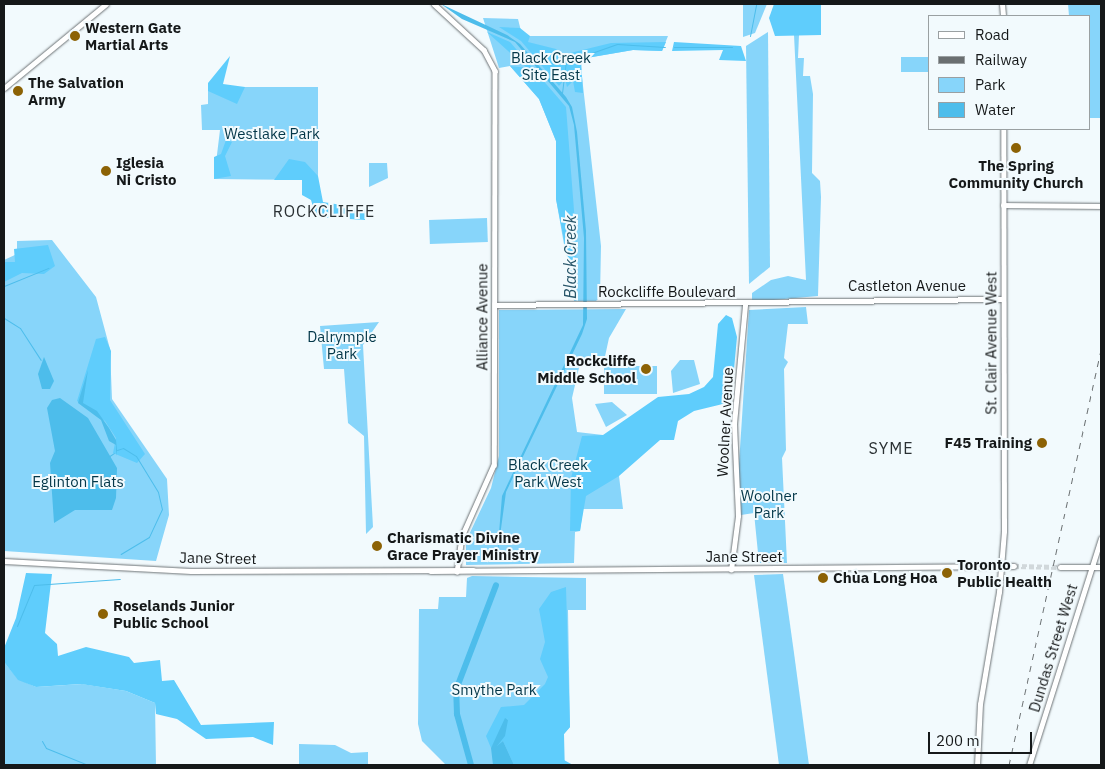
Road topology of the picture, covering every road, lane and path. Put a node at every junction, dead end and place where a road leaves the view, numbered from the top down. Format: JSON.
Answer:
{"nodes":[{"id":1,"x":106,"y":4,"type":"edge"},
{"id":2,"x":434,"y":4,"type":"edge"},
{"id":3,"x":4,"y":88,"type":"edge"},
{"id":4,"x":1003,"y":130,"type":"edge"},
{"id":5,"x":1003,"y":205,"type":"junction"},
{"id":6,"x":1101,"y":206,"type":"edge"},
{"id":7,"x":1003,"y":299,"type":"junction"},
{"id":8,"x":810,"y":301,"type":"joint"},
{"id":9,"x":746,"y":304,"type":"junction"},
{"id":10,"x":495,"y":305,"type":"junction"},
{"id":11,"x":1101,"y":538,"type":"edge"},
{"id":12,"x":5,"y":560,"type":"edge"},
{"id":13,"x":1002,"y":566,"type":"junction"},
{"id":14,"x":1014,"y":566,"type":"tunnel mouth"},
{"id":15,"x":1060,"y":566,"type":"tunnel mouth"},
{"id":16,"x":1091,"y":566,"type":"junction"},
{"id":17,"x":1101,"y":566,"type":"edge"},
{"id":18,"x":731,"y":570,"type":"junction"},
{"id":19,"x":456,"y":571,"type":"junction"},
{"id":20,"x":977,"y":765,"type":"edge"},
{"id":21,"x":1030,"y":765,"type":"edge"}],
"edges":[{"from":1,"to":3,"type":"main road"},
{"from":2,"to":10,"type":"street","name":"Alliance Avenue"},
{"from":4,"to":5,"type":"main road","name":"St. Clair Avenue West"},
{"from":5,"to":6,"type":"street"},
{"from":5,"to":7,"type":"main road","name":"St. Clair Avenue West"},
{"from":7,"to":8,"type":"street","name":"Castleton Avenue"},
{"from":7,"to":13,"type":"main road","name":"St. Clair Avenue West"},
{"from":8,"to":9,"type":"street","name":"Rockcliffe Boulevard"},
{"from":9,"to":10,"type":"street","name":"Rockcliffe Boulevard"},
{"from":9,"to":18,"type":"street","name":"Woolner Avenue"},
{"from":10,"to":19,"type":"street","name":"Alliance Avenue"},
{"from":11,"to":16,"type":"main road","name":"Dundas Street West"},
{"from":12,"to":19,"type":"main road","name":"Jane Street"},
{"from":13,"to":14,"type":"main road","name":"Jane Street"},
{"from":13,"to":18,"type":"main road","name":"Jane Street"},
{"from":13,"to":20,"type":"main road","name":"St. Clair Avenue West"},
{"from":15,"to":16,"type":"main road"},
{"from":16,"to":17,"type":"main road"},
{"from":16,"to":21,"type":"main road","name":"Dundas Street West"},
{"from":18,"to":19,"type":"main road","name":"Jane Street"}]}
